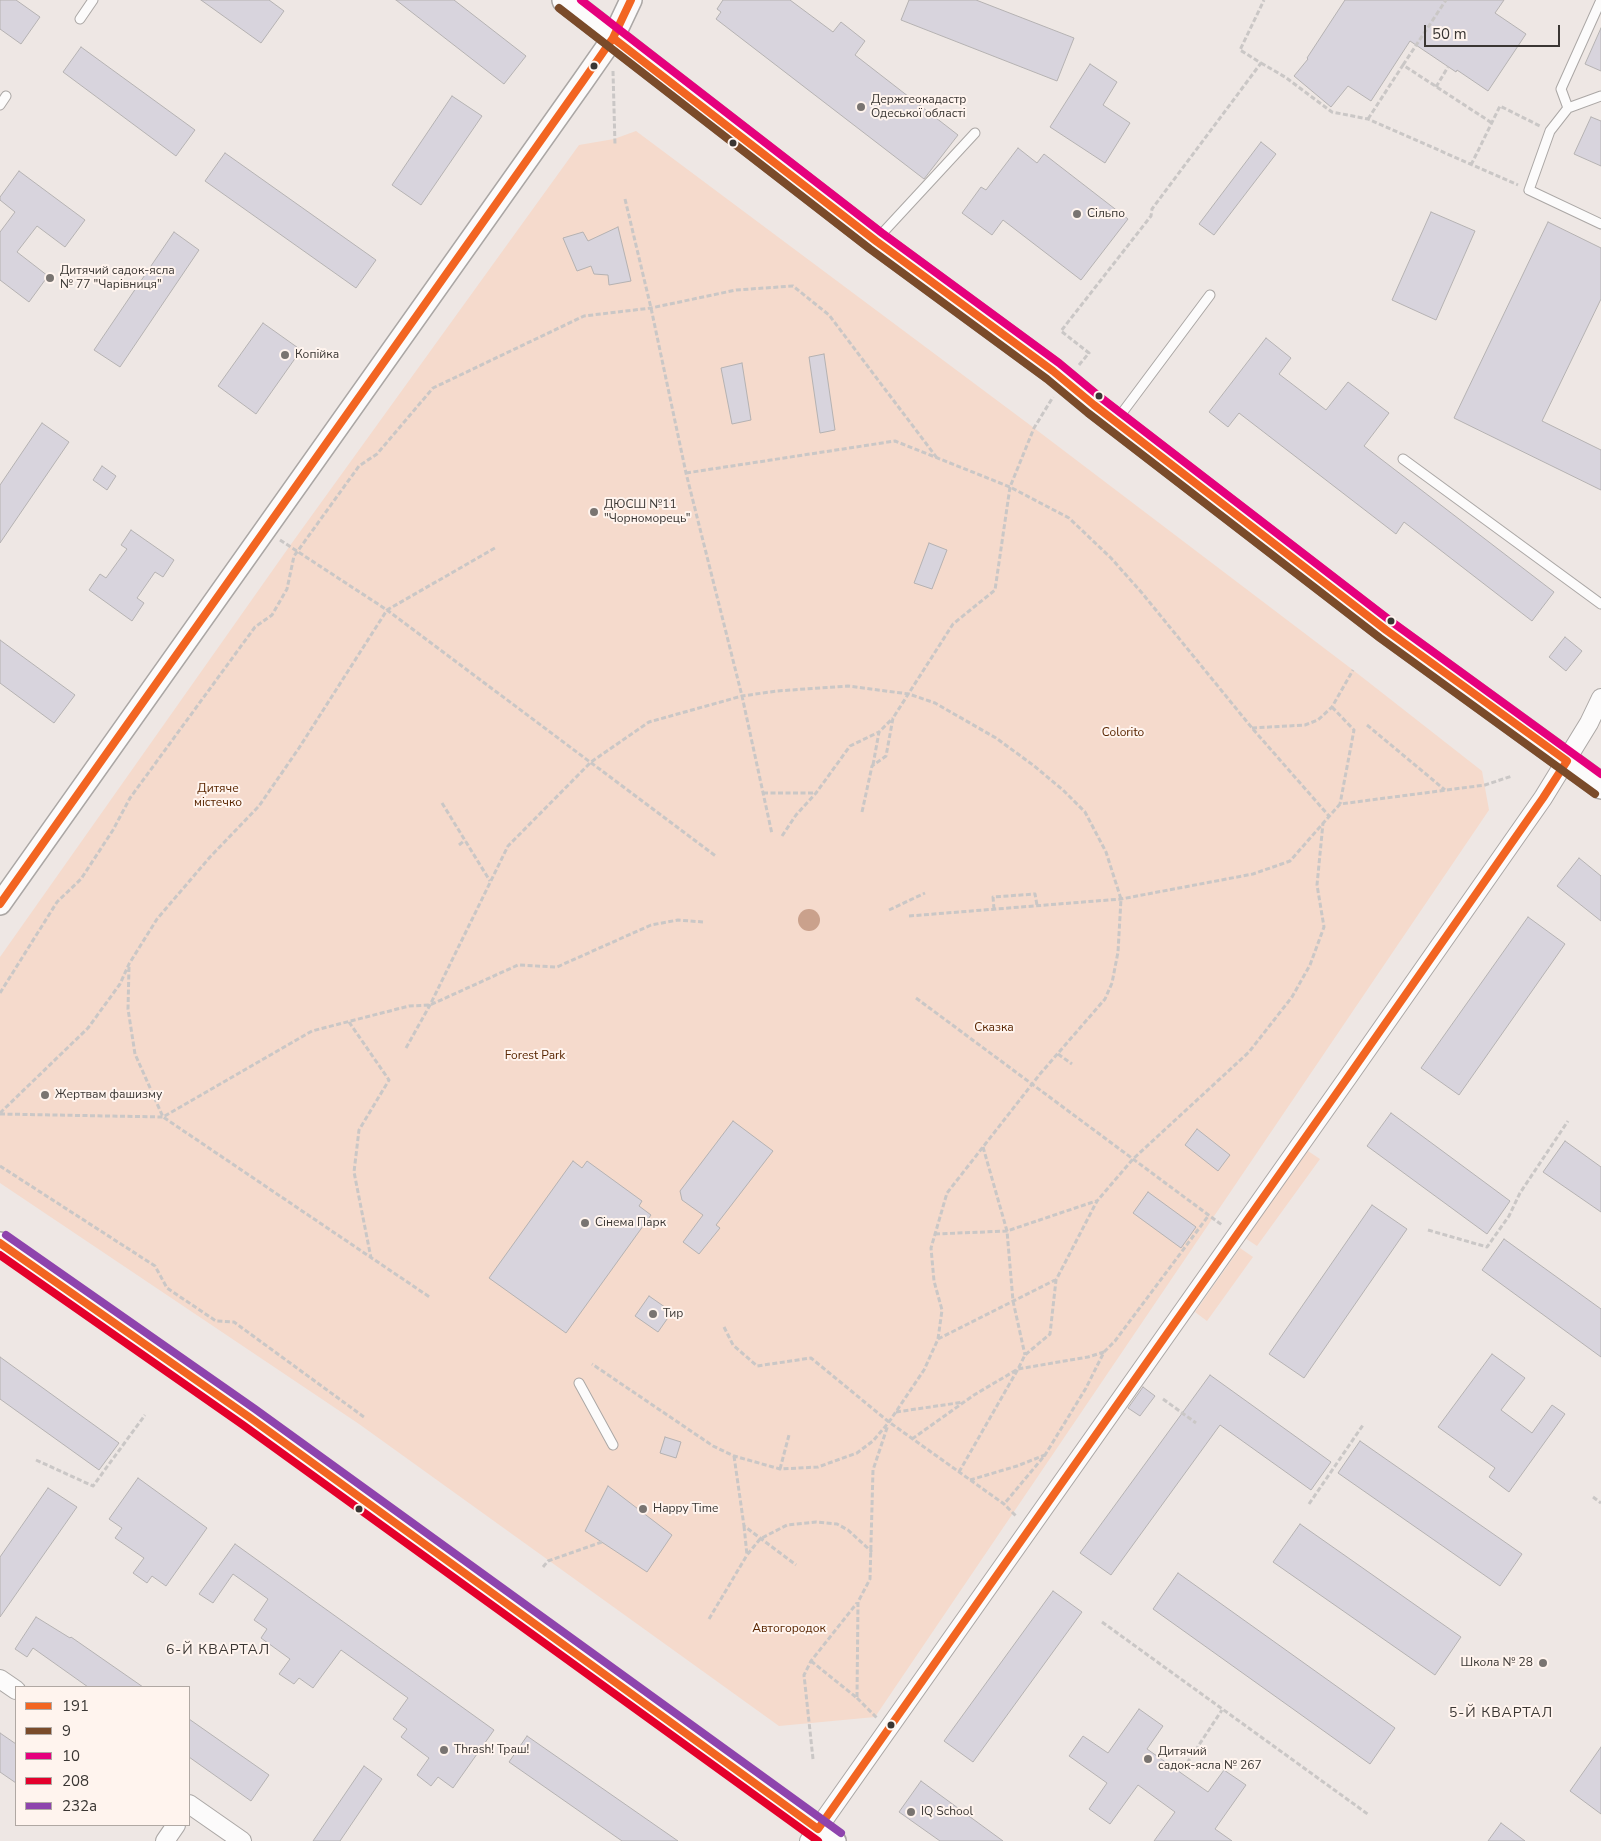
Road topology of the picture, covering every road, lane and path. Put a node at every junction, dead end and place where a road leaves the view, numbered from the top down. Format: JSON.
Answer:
{"nodes":[{"id":1,"x":93,"y":0,"type":"edge"},
{"id":2,"x":565,"y":0,"type":"edge"},
{"id":3,"x":631,"y":0,"type":"edge"},
{"id":4,"x":1264,"y":0,"type":"edge"},
{"id":5,"x":1446,"y":0,"type":"edge"},
{"id":6,"x":1601,"y":0,"type":"edge"},
{"id":7,"x":80,"y":19,"type":"dead end"},
{"id":8,"x":612,"y":38,"type":"junction"},
{"id":9,"x":1261,"y":63,"type":"junction"},
{"id":10,"x":1403,"y":65,"type":"junction"},
{"id":11,"x":1448,"y":67,"type":"dead end"},
{"id":12,"x":1436,"y":86,"type":"junction"},
{"id":13,"x":6,"y":96,"type":"dead end"},
{"id":14,"x":1601,"y":96,"type":"edge"},
{"id":15,"x":0,"y":105,"type":"edge"},
{"id":16,"x":1568,"y":108,"type":"junction"},
{"id":17,"x":1368,"y":119,"type":"junction"},
{"id":18,"x":1492,"y":123,"type":"junction"},
{"id":19,"x":1550,"y":131,"type":"junction"},
{"id":20,"x":975,"y":133,"type":"dead end"},
{"id":21,"x":615,"y":145,"type":"dead end"},
{"id":22,"x":1471,"y":165,"type":"junction"},
{"id":23,"x":1530,"y":190,"type":"junction"},
{"id":24,"x":625,"y":199,"type":"dead end"},
{"id":25,"x":1601,"y":224,"type":"edge"},
{"id":26,"x":876,"y":241,"type":"junction"},
{"id":27,"x":1210,"y":295,"type":"dead end"},
{"id":28,"x":651,"y":308,"type":"junction"},
{"id":29,"x":1078,"y":366,"type":"dead end"},
{"id":30,"x":1054,"y":396,"type":"dead end"},
{"id":31,"x":1116,"y":421,"type":"junction"},
{"id":32,"x":937,"y":458,"type":"junction"},
{"id":33,"x":1403,"y":459,"type":"dead end"},
{"id":34,"x":686,"y":473,"type":"junction"},
{"id":35,"x":1010,"y":487,"type":"junction"},
{"id":36,"x":265,"y":530,"type":"junction"},
{"id":37,"x":495,"y":548,"type":"dead end"},
{"id":38,"x":297,"y":552,"type":"junction"},
{"id":39,"x":1601,"y":604,"type":"edge"},
{"id":40,"x":387,"y":610,"type":"junction"},
{"id":41,"x":1353,"y":670,"type":"dead end"},
{"id":42,"x":909,"y":694,"type":"junction"},
{"id":43,"x":742,"y":696,"type":"junction"},
{"id":44,"x":1601,"y":698,"type":"edge"},
{"id":45,"x":1332,"y":707,"type":"junction"},
{"id":46,"x":893,"y":718,"type":"junction"},
{"id":47,"x":1367,"y":725,"type":"dead end"},
{"id":48,"x":1252,"y":728,"type":"junction"},
{"id":49,"x":879,"y":732,"type":"junction"},
{"id":50,"x":1567,"y":761,"type":"junction"},
{"id":51,"x":590,"y":762,"type":"junction"},
{"id":52,"x":872,"y":766,"type":"junction"},
{"id":53,"x":1512,"y":776,"type":"dead end"},
{"id":54,"x":1601,"y":786,"type":"edge"},
{"id":55,"x":1446,"y":791,"type":"junction"},
{"id":56,"x":763,"y":793,"type":"junction"},
{"id":57,"x":816,"y":793,"type":"junction"},
{"id":58,"x":442,"y":803,"type":"dead end"},
{"id":59,"x":1340,"y":804,"type":"junction"},
{"id":60,"x":862,"y":812,"type":"dead end"},
{"id":61,"x":1329,"y":816,"type":"junction"},
{"id":62,"x":1323,"y":823,"type":"junction"},
{"id":63,"x":772,"y":834,"type":"dead end"},
{"id":64,"x":782,"y":836,"type":"dead end"},
{"id":65,"x":465,"y":840,"type":"junction"},
{"id":66,"x":459,"y":845,"type":"dead end"},
{"id":67,"x":717,"y":857,"type":"dead end"},
{"id":68,"x":490,"y":882,"type":"junction"},
{"id":69,"x":925,"y":893,"type":"dead end"},
{"id":70,"x":1121,"y":899,"type":"junction"},
{"id":71,"x":0,"y":904,"type":"edge"},
{"id":72,"x":1036,"y":905,"type":"junction"},
{"id":73,"x":994,"y":909,"type":"junction"},
{"id":74,"x":889,"y":910,"type":"dead end"},
{"id":75,"x":909,"y":916,"type":"dead end"},
{"id":76,"x":703,"y":922,"type":"dead end"},
{"id":77,"x":129,"y":964,"type":"junction"},
{"id":78,"x":0,"y":993,"type":"edge"},
{"id":79,"x":916,"y":998,"type":"dead end"},
{"id":80,"x":430,"y":1005,"type":"junction"},
{"id":81,"x":349,"y":1022,"type":"junction"},
{"id":82,"x":406,"y":1048,"type":"dead end"},
{"id":83,"x":1058,"y":1054,"type":"junction"},
{"id":84,"x":1072,"y":1064,"type":"dead end"},
{"id":85,"x":1033,"y":1084,"type":"junction"},
{"id":86,"x":0,"y":1113,"type":"edge"},
{"id":87,"x":163,"y":1117,"type":"junction"},
{"id":88,"x":1568,"y":1121,"type":"dead end"},
{"id":89,"x":983,"y":1146,"type":"junction"},
{"id":90,"x":1133,"y":1159,"type":"junction"},
{"id":91,"x":0,"y":1166,"type":"edge"},
{"id":92,"x":1097,"y":1201,"type":"junction"},
{"id":93,"x":1209,"y":1215,"type":"junction"},
{"id":94,"x":1222,"y":1225,"type":"dead end"},
{"id":95,"x":1428,"y":1230,"type":"dead end"},
{"id":96,"x":1007,"y":1231,"type":"junction"},
{"id":97,"x":936,"y":1234,"type":"junction"},
{"id":98,"x":0,"y":1243,"type":"edge"},
{"id":99,"x":371,"y":1259,"type":"junction"},
{"id":100,"x":1056,"y":1280,"type":"junction"},
{"id":101,"x":430,"y":1298,"type":"dead end"},
{"id":102,"x":1013,"y":1302,"type":"junction"},
{"id":103,"x":724,"y":1327,"type":"dead end"},
{"id":104,"x":938,"y":1339,"type":"junction"},
{"id":105,"x":1104,"y":1352,"type":"junction"},
{"id":106,"x":1025,"y":1354,"type":"junction"},
{"id":107,"x":592,"y":1364,"type":"dead end"},
{"id":108,"x":1018,"y":1369,"type":"junction"},
{"id":109,"x":579,"y":1383,"type":"dead end"},
{"id":110,"x":1163,"y":1399,"type":"dead end"},
{"id":111,"x":965,"y":1402,"type":"junction"},
{"id":112,"x":896,"y":1412,"type":"junction"},
{"id":113,"x":145,"y":1414,"type":"dead end"},
{"id":114,"x":364,"y":1417,"type":"dead end"},
{"id":115,"x":889,"y":1422,"type":"junction"},
{"id":116,"x":1196,"y":1423,"type":"dead end"},
{"id":117,"x":1363,"y":1425,"type":"dead end"},
{"id":118,"x":788,"y":1435,"type":"dead end"},
{"id":119,"x":912,"y":1439,"type":"junction"},
{"id":120,"x":613,"y":1445,"type":"dead end"},
{"id":121,"x":1045,"y":1455,"type":"junction"},
{"id":122,"x":734,"y":1456,"type":"junction"},
{"id":123,"x":36,"y":1460,"type":"dead end"},
{"id":124,"x":780,"y":1469,"type":"junction"},
{"id":125,"x":959,"y":1472,"type":"junction"},
{"id":126,"x":969,"y":1480,"type":"junction"},
{"id":127,"x":1593,"y":1497,"type":"dead end"},
{"id":128,"x":1601,"y":1503,"type":"edge"},
{"id":129,"x":1004,"y":1504,"type":"junction"},
{"id":130,"x":1309,"y":1504,"type":"dead end"},
{"id":131,"x":1016,"y":1516,"type":"dead end"},
{"id":132,"x":744,"y":1526,"type":"junction"},
{"id":133,"x":760,"y":1539,"type":"junction"},
{"id":134,"x":602,"y":1542,"type":"dead end"},
{"id":135,"x":872,"y":1552,"type":"junction"},
{"id":136,"x":747,"y":1555,"type":"junction"},
{"id":137,"x":796,"y":1565,"type":"dead end"},
{"id":138,"x":543,"y":1567,"type":"dead end"},
{"id":139,"x":858,"y":1602,"type":"junction"},
{"id":140,"x":709,"y":1618,"type":"dead end"},
{"id":141,"x":1102,"y":1622,"type":"dead end"},
{"id":142,"x":811,"y":1661,"type":"junction"},
{"id":143,"x":0,"y":1679,"type":"edge"},
{"id":144,"x":15,"y":1689,"type":"edge"},
{"id":145,"x":857,"y":1698,"type":"junction"},
{"id":146,"x":1222,"y":1710,"type":"junction"},
{"id":147,"x":875,"y":1717,"type":"dead end"},
{"id":148,"x":813,"y":1759,"type":"dead end"},
{"id":149,"x":1187,"y":1763,"type":"dead end"},
{"id":150,"x":190,"y":1806,"type":"edge"},
{"id":151,"x":1369,"y":1815,"type":"dead end"},
{"id":152,"x":175,"y":1826,"type":"edge"},
{"id":153,"x":813,"y":1835,"type":"edge"},
{"id":154,"x":164,"y":1841,"type":"edge"},
{"id":155,"x":242,"y":1841,"type":"edge"},
{"id":156,"x":835,"y":1841,"type":"edge"}],
"edges":[{"from":1,"to":7,"type":"lane"},
{"from":2,"to":8,"type":"main road"},
{"from":3,"to":8,"type":"street"},
{"from":4,"to":9,"type":"path"},
{"from":5,"to":10,"type":"path"},
{"from":6,"to":16,"type":"lane"},
{"from":8,"to":21,"type":"path"},
{"from":8,"to":26,"type":"main road"},
{"from":8,"to":36,"type":"street"},
{"from":9,"to":17,"type":"path"},
{"from":9,"to":29,"type":"path"},
{"from":10,"to":12,"type":"path"},
{"from":10,"to":17,"type":"path"},
{"from":11,"to":12,"type":"path"},
{"from":12,"to":18,"type":"path"},
{"from":13,"to":15,"type":"lane"},
{"from":14,"to":16,"type":"lane"},
{"from":16,"to":19,"type":"lane"},
{"from":17,"to":22,"type":"path"},
{"from":18,"to":19,"type":"path"},
{"from":18,"to":22,"type":"path"},
{"from":19,"to":23,"type":"lane"},
{"from":20,"to":26,"type":"lane"},
{"from":22,"to":23,"type":"path"},
{"from":23,"to":25,"type":"lane"},
{"from":24,"to":28,"type":"path"},
{"from":26,"to":31,"type":"main road"},
{"from":27,"to":31,"type":"lane"},
{"from":28,"to":32,"type":"path"},
{"from":28,"to":34,"type":"path"},
{"from":28,"to":38,"type":"path"},
{"from":30,"to":35,"type":"path"},
{"from":31,"to":50,"type":"main road"},
{"from":32,"to":34,"type":"path"},
{"from":32,"to":35,"type":"path"},
{"from":33,"to":39,"type":"lane"},
{"from":34,"to":43,"type":"path"},
{"from":35,"to":42,"type":"path"},
{"from":35,"to":48,"type":"path"},
{"from":36,"to":38,"type":"path"},
{"from":36,"to":71,"type":"street"},
{"from":37,"to":40,"type":"path"},
{"from":38,"to":40,"type":"path"},
{"from":38,"to":78,"type":"path"},
{"from":40,"to":51,"type":"path"},
{"from":40,"to":77,"type":"path"},
{"from":41,"to":45,"type":"path"},
{"from":42,"to":43,"type":"path"},
{"from":42,"to":46,"type":"path"},
{"from":42,"to":70,"type":"path"},
{"from":43,"to":51,"type":"path"},
{"from":43,"to":56,"type":"path"},
{"from":44,"to":50,"type":"street"},
{"from":45,"to":48,"type":"path"},
{"from":45,"to":59,"type":"path"},
{"from":46,"to":49,"type":"path"},
{"from":46,"to":52,"type":"path"},
{"from":47,"to":55,"type":"path"},
{"from":48,"to":61,"type":"path"},
{"from":49,"to":52,"type":"path"},
{"from":49,"to":57,"type":"path"},
{"from":50,"to":54,"type":"main road"},
{"from":50,"to":153,"type":"street"},
{"from":51,"to":67,"type":"path"},
{"from":51,"to":68,"type":"path"},
{"from":52,"to":60,"type":"path"},
{"from":53,"to":55,"type":"path"},
{"from":55,"to":59,"type":"path"},
{"from":56,"to":57,"type":"path"},
{"from":56,"to":63,"type":"path"},
{"from":57,"to":64,"type":"path"},
{"from":58,"to":65,"type":"path"},
{"from":59,"to":61,"type":"path"},
{"from":61,"to":62,"type":"path"},
{"from":62,"to":70,"type":"path"},
{"from":62,"to":90,"type":"path"},
{"from":65,"to":66,"type":"path"},
{"from":65,"to":68,"type":"path"},
{"from":68,"to":80,"type":"path"},
{"from":69,"to":74,"type":"path"},
{"from":70,"to":72,"type":"path"},
{"from":70,"to":83,"type":"path"},
{"from":72,"to":73,"type":"path"},
{"from":72,"to":73,"type":"path"},
{"from":73,"to":75,"type":"path"},
{"from":76,"to":80,"type":"path"},
{"from":77,"to":86,"type":"path"},
{"from":77,"to":87,"type":"path"},
{"from":79,"to":85,"type":"path"},
{"from":80,"to":81,"type":"path"},
{"from":80,"to":82,"type":"path"},
{"from":81,"to":87,"type":"path"},
{"from":81,"to":99,"type":"path"},
{"from":83,"to":84,"type":"path"},
{"from":83,"to":85,"type":"path"},
{"from":85,"to":89,"type":"path"},
{"from":85,"to":90,"type":"path"},
{"from":86,"to":87,"type":"path"},
{"from":87,"to":99,"type":"path"},
{"from":88,"to":95,"type":"path"},
{"from":89,"to":96,"type":"path"},
{"from":89,"to":97,"type":"path"},
{"from":90,"to":92,"type":"path"},
{"from":90,"to":93,"type":"path"},
{"from":91,"to":114,"type":"path"},
{"from":92,"to":96,"type":"path"},
{"from":92,"to":100,"type":"path"},
{"from":93,"to":94,"type":"path"},
{"from":93,"to":105,"type":"path"},
{"from":96,"to":97,"type":"path"},
{"from":96,"to":102,"type":"path"},
{"from":97,"to":104,"type":"path"},
{"from":98,"to":153,"type":"street"},
{"from":99,"to":101,"type":"path"},
{"from":100,"to":102,"type":"path"},
{"from":100,"to":106,"type":"path"},
{"from":102,"to":104,"type":"path"},
{"from":102,"to":106,"type":"path"},
{"from":103,"to":115,"type":"path"},
{"from":104,"to":112,"type":"path"},
{"from":105,"to":108,"type":"path"},
{"from":105,"to":121,"type":"path"},
{"from":106,"to":108,"type":"path"},
{"from":107,"to":122,"type":"path"},
{"from":108,"to":111,"type":"path"},
{"from":108,"to":125,"type":"path"},
{"from":109,"to":120,"type":"lane"},
{"from":110,"to":116,"type":"path"},
{"from":111,"to":112,"type":"path"},
{"from":111,"to":119,"type":"path"},
{"from":112,"to":115,"type":"path"},
{"from":113,"to":123,"type":"path"},
{"from":115,"to":119,"type":"path"},
{"from":115,"to":124,"type":"path"},
{"from":115,"to":135,"type":"path"},
{"from":117,"to":130,"type":"path"},
{"from":118,"to":124,"type":"path"},
{"from":119,"to":125,"type":"path"},
{"from":121,"to":126,"type":"path"},
{"from":121,"to":129,"type":"path"},
{"from":122,"to":124,"type":"path"},
{"from":122,"to":132,"type":"path"},
{"from":125,"to":126,"type":"path"},
{"from":126,"to":129,"type":"path"},
{"from":127,"to":128,"type":"path"},
{"from":129,"to":131,"type":"path"},
{"from":132,"to":133,"type":"path"},
{"from":132,"to":136,"type":"path"},
{"from":133,"to":135,"type":"path"},
{"from":133,"to":136,"type":"path"},
{"from":133,"to":137,"type":"path"},
{"from":134,"to":138,"type":"path"},
{"from":135,"to":139,"type":"path"},
{"from":136,"to":140,"type":"path"},
{"from":139,"to":142,"type":"path"},
{"from":139,"to":145,"type":"path"},
{"from":141,"to":146,"type":"path"},
{"from":142,"to":145,"type":"path"},
{"from":142,"to":148,"type":"path"},
{"from":143,"to":144,"type":"street"},
{"from":145,"to":147,"type":"path"},
{"from":146,"to":149,"type":"path"},
{"from":146,"to":151,"type":"path"},
{"from":150,"to":155,"type":"street"},
{"from":152,"to":154,"type":"street"},
{"from":153,"to":156,"type":"street"}]}
